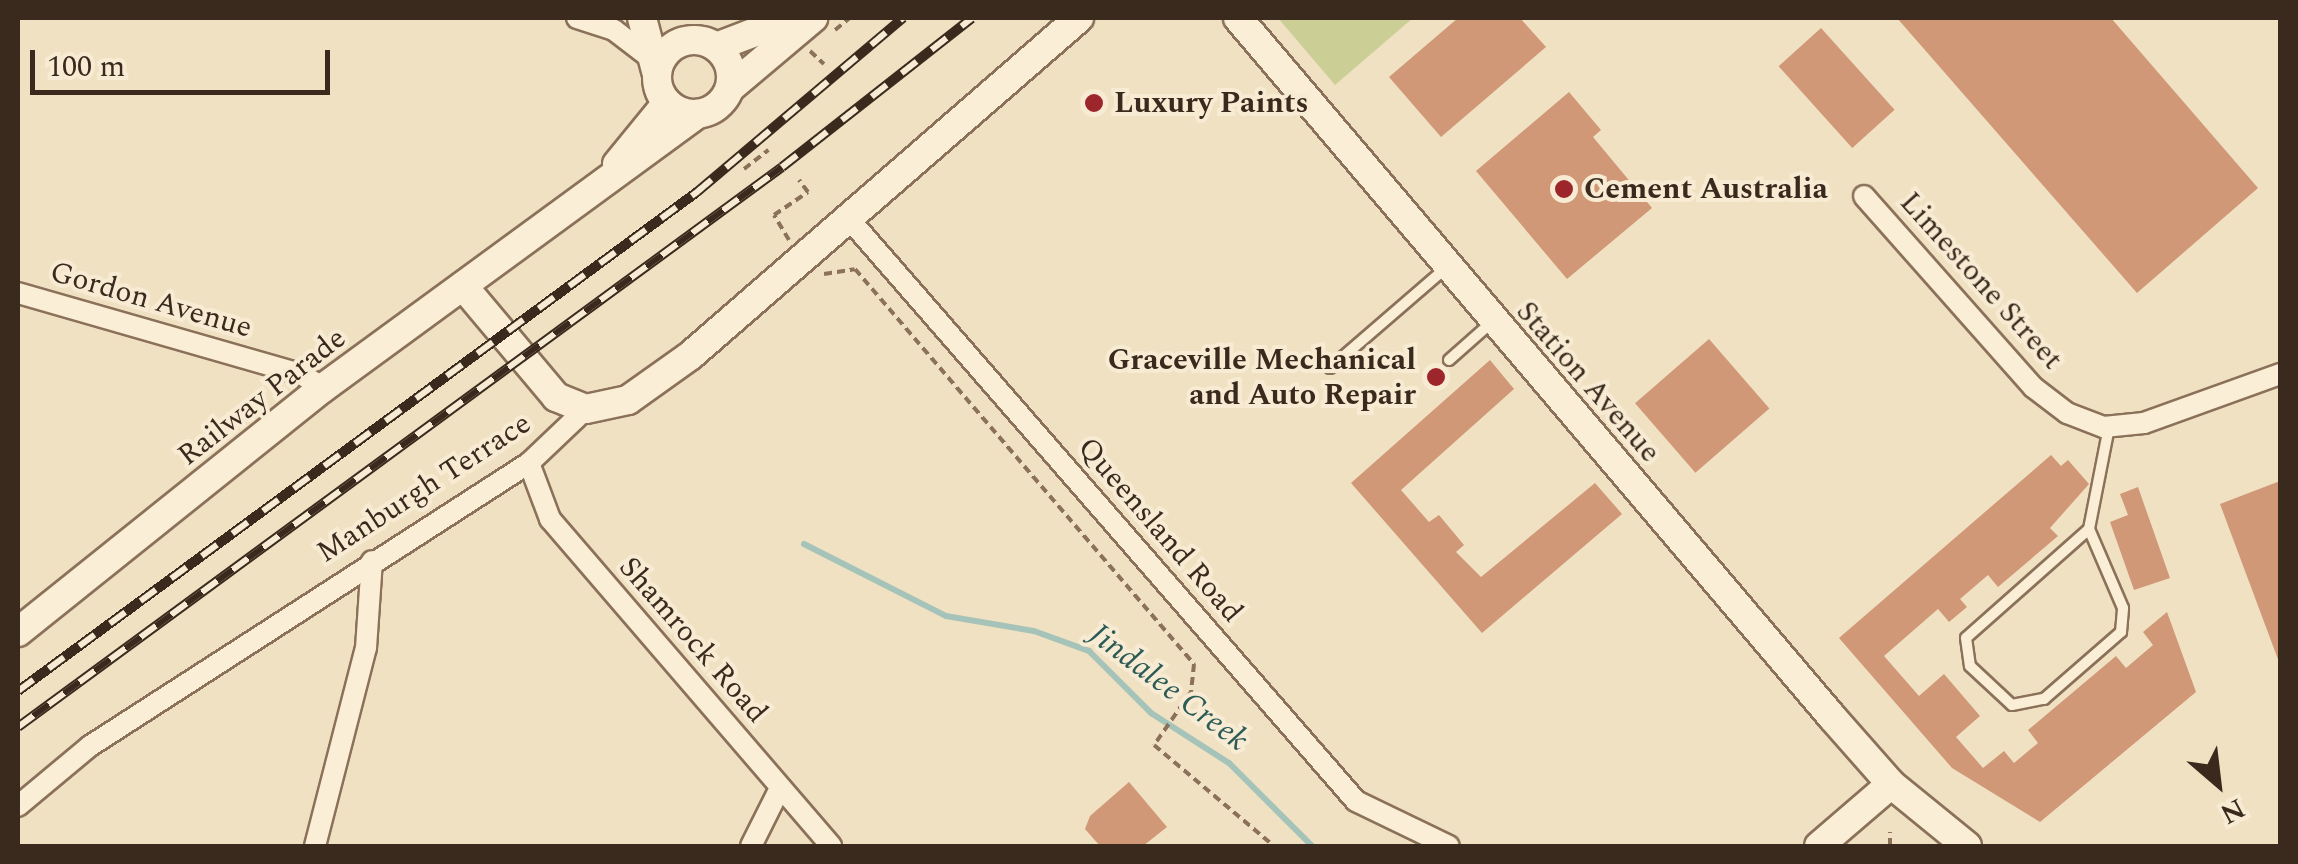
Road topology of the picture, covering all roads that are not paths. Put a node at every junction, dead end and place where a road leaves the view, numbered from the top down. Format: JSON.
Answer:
{"nodes":[{"id":1,"x":577,"y":18,"type":"edge"},
{"id":2,"x":642,"y":18,"type":"edge"},
{"id":3,"x":792,"y":18,"type":"edge"},
{"id":4,"x":813,"y":18,"type":"edge"},
{"id":5,"x":1079,"y":18,"type":"edge"},
{"id":6,"x":1238,"y":18,"type":"edge"},
{"id":7,"x":703,"y":35,"type":"edge"},
{"id":8,"x":655,"y":66,"type":"junction"},
{"id":9,"x":730,"y":88,"type":"junction"},
{"id":10,"x":667,"y":104,"type":"junction"},
{"id":11,"x":697,"y":114,"type":"junction"},
{"id":12,"x":1864,"y":196,"type":"dead end"},
{"id":13,"x":850,"y":220,"type":"junction"},
{"id":14,"x":551,"y":221,"type":"junction"},
{"id":15,"x":1446,"y":267,"type":"junction"},
{"id":16,"x":462,"y":286,"type":"junction"},
{"id":17,"x":18,"y":293,"type":"edge"},
{"id":18,"x":1493,"y":322,"type":"junction"},
{"id":19,"x":1449,"y":360,"type":"dead end"},
{"id":20,"x":1330,"y":368,"type":"dead end"},
{"id":21,"x":2280,"y":374,"type":"edge"},
{"id":22,"x":323,"y":388,"type":"junction"},
{"id":23,"x":586,"y":410,"type":"junction"},
{"id":24,"x":2109,"y":426,"type":"junction"},
{"id":25,"x":528,"y":463,"type":"junction"},
{"id":26,"x":2089,"y":529,"type":"junction"},
{"id":27,"x":372,"y":561,"type":"junction"},
{"id":28,"x":18,"y":632,"type":"edge"},
{"id":29,"x":1891,"y":784,"type":"junction"},
{"id":30,"x":780,"y":788,"type":"junction"},
{"id":31,"x":18,"y":806,"type":"edge"},
{"id":32,"x":316,"y":846,"type":"edge"},
{"id":33,"x":750,"y":846,"type":"edge"},
{"id":34,"x":831,"y":846,"type":"edge"},
{"id":35,"x":1449,"y":846,"type":"edge"},
{"id":36,"x":1819,"y":846,"type":"edge"},
{"id":37,"x":1967,"y":846,"type":"edge"}],
"edges":[{"from":1,"to":8,"type":"street"},
{"from":2,"to":8,"type":"street"},
{"from":3,"to":7,"type":"street"},
{"from":4,"to":9,"type":"street"},
{"from":5,"to":13,"type":"street","name":"Manburgh Terrace"},
{"from":6,"to":15,"type":"street","name":"Station Avenue"},
{"from":7,"to":8,"type":"street"},
{"from":7,"to":9,"type":"street"},
{"from":8,"to":10,"type":"street"},
{"from":9,"to":11,"type":"street"},
{"from":10,"to":11,"type":"street"},
{"from":10,"to":14,"type":"street","name":"Railway Parade"},
{"from":11,"to":14,"type":"street","name":"Railway Parade"},
{"from":12,"to":24,"type":"street","name":"Limestone Street"},
{"from":13,"to":23,"type":"street","name":"Manburgh Terrace"},
{"from":13,"to":35,"type":"street","name":"Queensland Road"},
{"from":14,"to":16,"type":"street","name":"Railway Parade"},
{"from":15,"to":18,"type":"street","name":"Station Avenue"},
{"from":15,"to":20,"type":"lane"},
{"from":16,"to":22,"type":"street","name":"Railway Parade"},
{"from":16,"to":23,"type":"street"},
{"from":17,"to":22,"type":"street","name":"Gordon Avenue"},
{"from":18,"to":19,"type":"lane"},
{"from":18,"to":29,"type":"street","name":"Station Avenue"},
{"from":21,"to":24,"type":"street","name":"Limestone Street"},
{"from":22,"to":28,"type":"street","name":"Railway Parade"},
{"from":23,"to":25,"type":"street","name":"Manburgh Terrace"},
{"from":24,"to":26,"type":"lane"},
{"from":25,"to":27,"type":"street","name":"Manburgh Terrace"},
{"from":25,"to":30,"type":"street","name":"Shamrock Road"},
{"from":26,"to":26,"type":"lane"},
{"from":27,"to":31,"type":"street","name":"Manburgh Terrace"},
{"from":27,"to":32,"type":"street"},
{"from":29,"to":36,"type":"street"},
{"from":29,"to":37,"type":"street","name":"Station Avenue"},
{"from":30,"to":33,"type":"street"},
{"from":30,"to":34,"type":"street","name":"Shamrock Road"}]}
